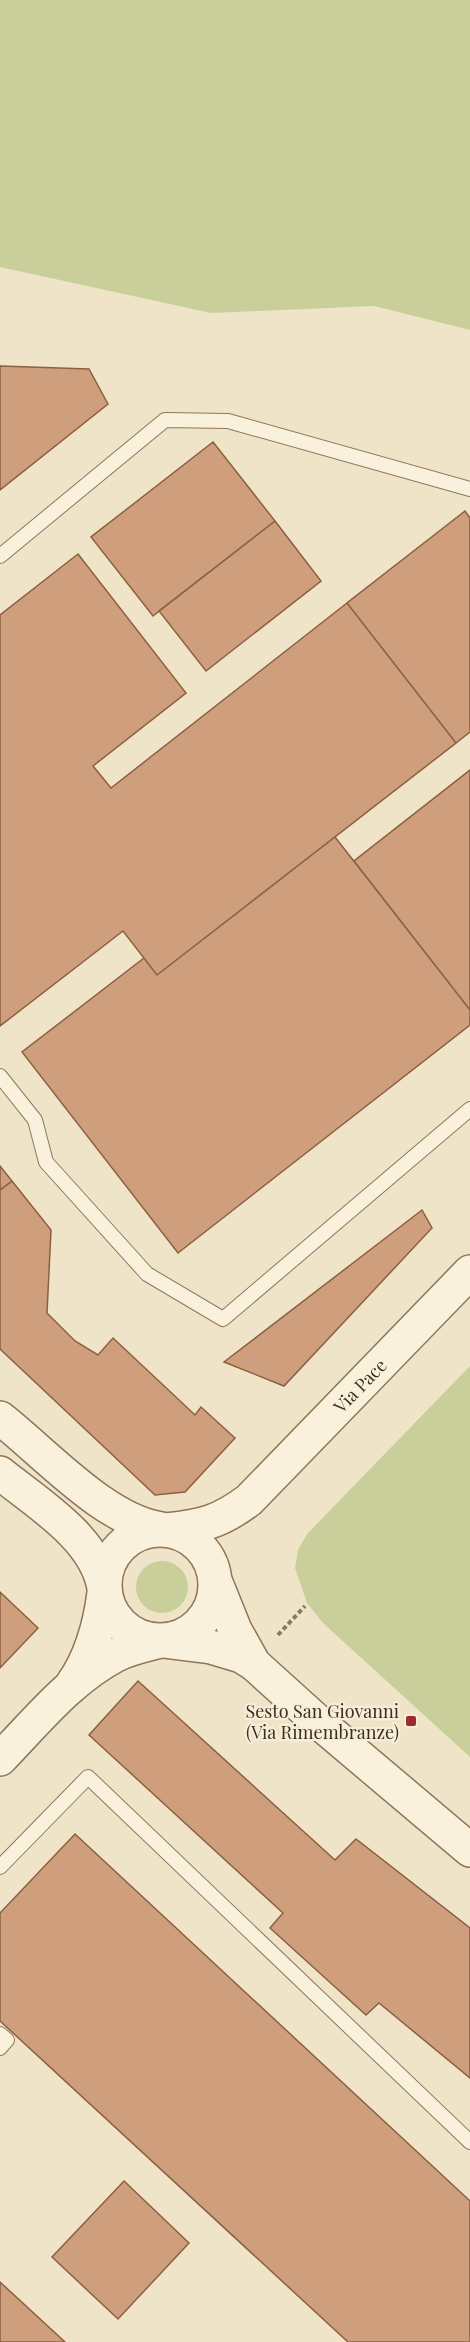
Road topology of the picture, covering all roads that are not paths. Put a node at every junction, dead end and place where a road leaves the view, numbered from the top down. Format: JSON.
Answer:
{"nodes":[{"id":1,"x":470,"y":489,"type":"edge"},
{"id":2,"x":0,"y":556,"type":"edge"},
{"id":3,"x":0,"y":1076,"type":"edge"},
{"id":4,"x":470,"y":1109,"type":"edge"},
{"id":5,"x":470,"y":1272,"type":"edge"},
{"id":6,"x":0,"y":1418,"type":"edge"},
{"id":7,"x":0,"y":1473,"type":"edge"},
{"id":8,"x":249,"y":1500,"type":"junction"},
{"id":9,"x":164,"y":1529,"type":"junction"},
{"id":10,"x":216,"y":1582,"type":"junction"},
{"id":11,"x":104,"y":1590,"type":"junction"},
{"id":12,"x":161,"y":1641,"type":"junction"},
{"id":13,"x":254,"y":1664,"type":"junction"},
{"id":14,"x":72,"y":1685,"type":"junction"},
{"id":15,"x":0,"y":1759,"type":"edge"},
{"id":16,"x":470,"y":1850,"type":"edge"},
{"id":17,"x":0,"y":1867,"type":"edge"},
{"id":18,"x":0,"y":2034,"type":"edge"},
{"id":19,"x":0,"y":2048,"type":"edge"},
{"id":20,"x":470,"y":2142,"type":"edge"}],
"edges":[{"from":1,"to":2,"type":"lane"},
{"from":3,"to":4,"type":"lane"},
{"from":5,"to":8,"type":"street","name":"Via Pace"},
{"from":6,"to":9,"type":"street"},
{"from":7,"to":11,"type":"street"},
{"from":8,"to":9,"type":"street","name":"Via Pace"},
{"from":8,"to":10,"type":"street","name":"Via Pace"},
{"from":9,"to":10,"type":"street"},
{"from":9,"to":11,"type":"street"},
{"from":10,"to":12,"type":"street"},
{"from":10,"to":13,"type":"street"},
{"from":11,"to":12,"type":"street"},
{"from":11,"to":14,"type":"street"},
{"from":12,"to":13,"type":"street"},
{"from":12,"to":14,"type":"street"},
{"from":13,"to":16,"type":"street"},
{"from":14,"to":15,"type":"street"},
{"from":17,"to":20,"type":"lane"},
{"from":18,"to":19,"type":"lane"}]}
